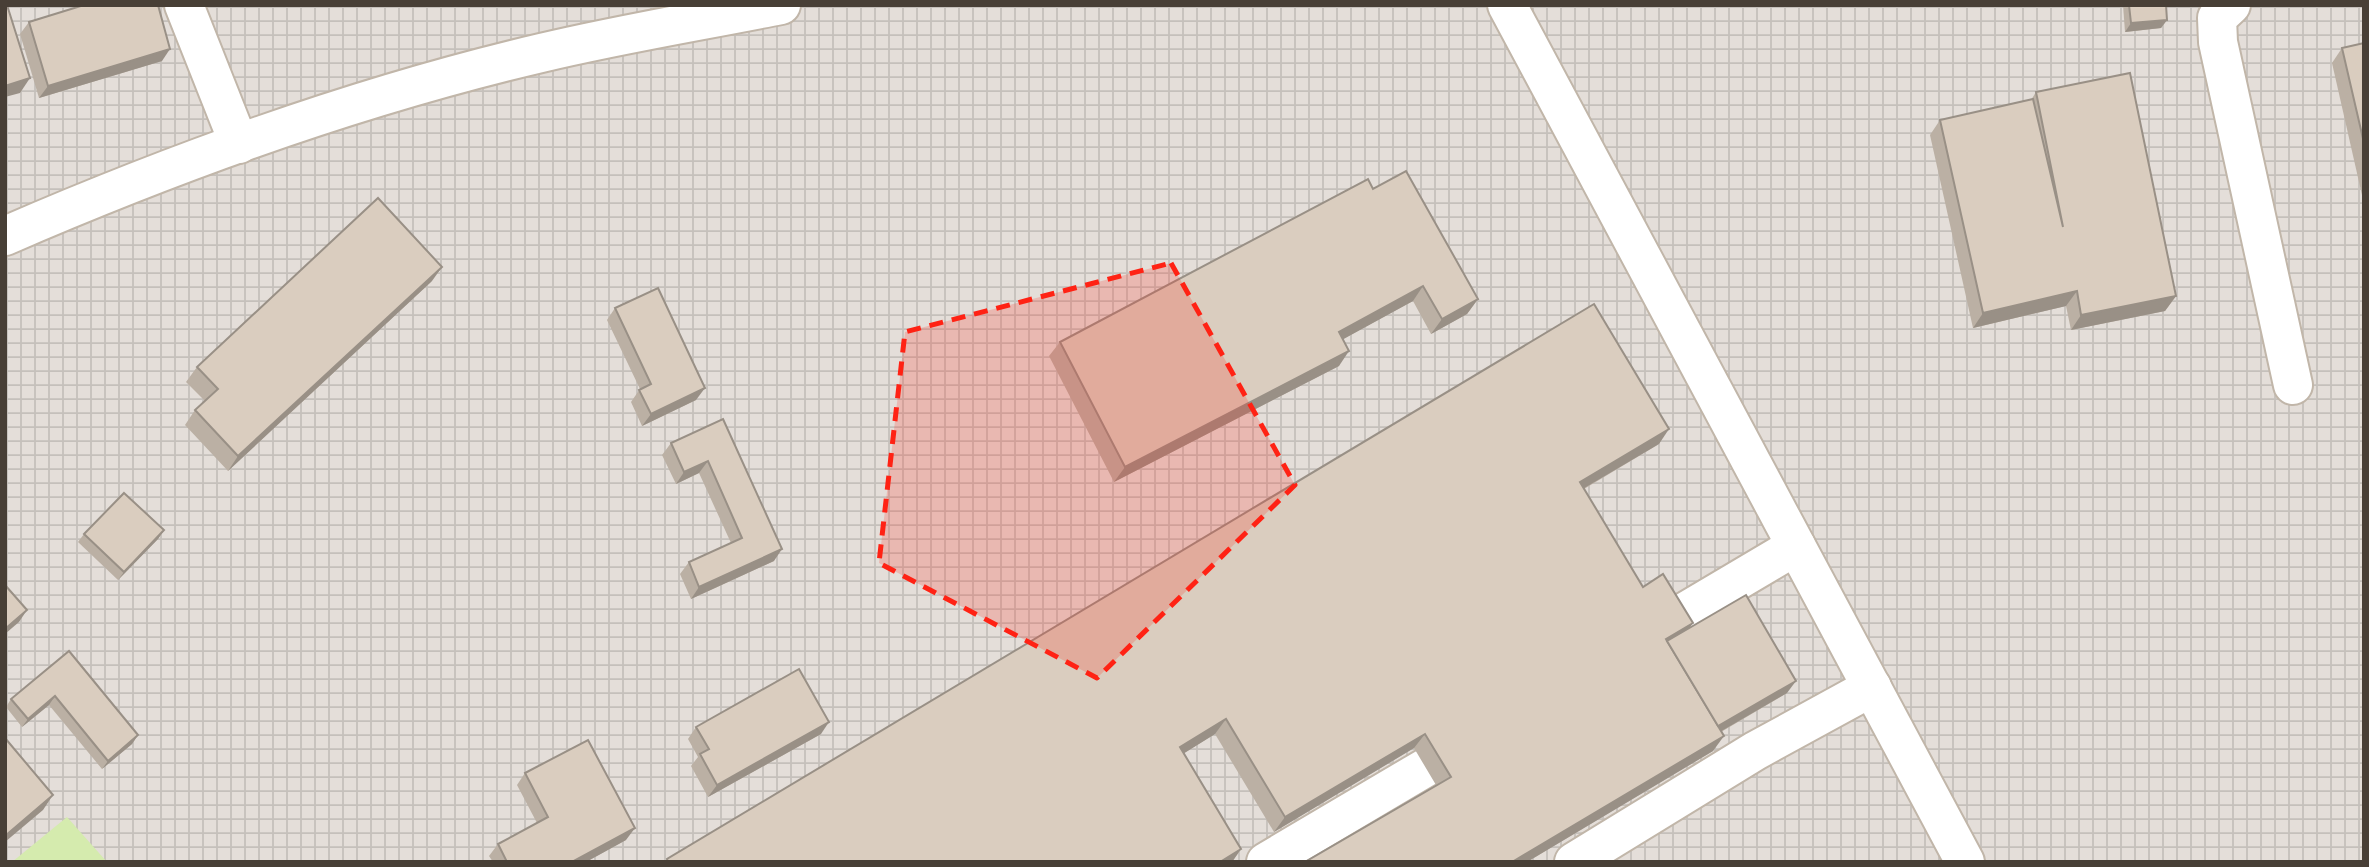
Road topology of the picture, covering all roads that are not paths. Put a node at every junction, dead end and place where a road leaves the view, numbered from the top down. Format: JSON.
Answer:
{"nodes":[{"id":1,"x":184,"y":5,"type":"edge"},
{"id":2,"x":781,"y":5,"type":"edge"},
{"id":3,"x":1507,"y":5,"type":"edge"},
{"id":4,"x":2231,"y":5,"type":"edge"},
{"id":5,"x":239,"y":144,"type":"junction"},
{"id":6,"x":5,"y":236,"type":"edge"},
{"id":7,"x":2293,"y":385,"type":"dead end"},
{"id":8,"x":1796,"y":546,"type":"junction"},
{"id":9,"x":1671,"y":620,"type":"edge"},
{"id":10,"x":1872,"y":687,"type":"junction"},
{"id":11,"x":1425,"y":768,"type":"edge"},
{"id":12,"x":1266,"y":862,"type":"edge"},
{"id":13,"x":1574,"y":862,"type":"edge"},
{"id":14,"x":1965,"y":862,"type":"edge"}],
"edges":[{"from":1,"to":5,"type":"street"},
{"from":2,"to":5,"type":"street"},
{"from":3,"to":8,"type":"street"},
{"from":4,"to":7,"type":"street"},
{"from":5,"to":6,"type":"street"},
{"from":8,"to":9,"type":"street"},
{"from":8,"to":10,"type":"street"},
{"from":10,"to":13,"type":"street"},
{"from":10,"to":14,"type":"street"},
{"from":11,"to":12,"type":"street"}]}
